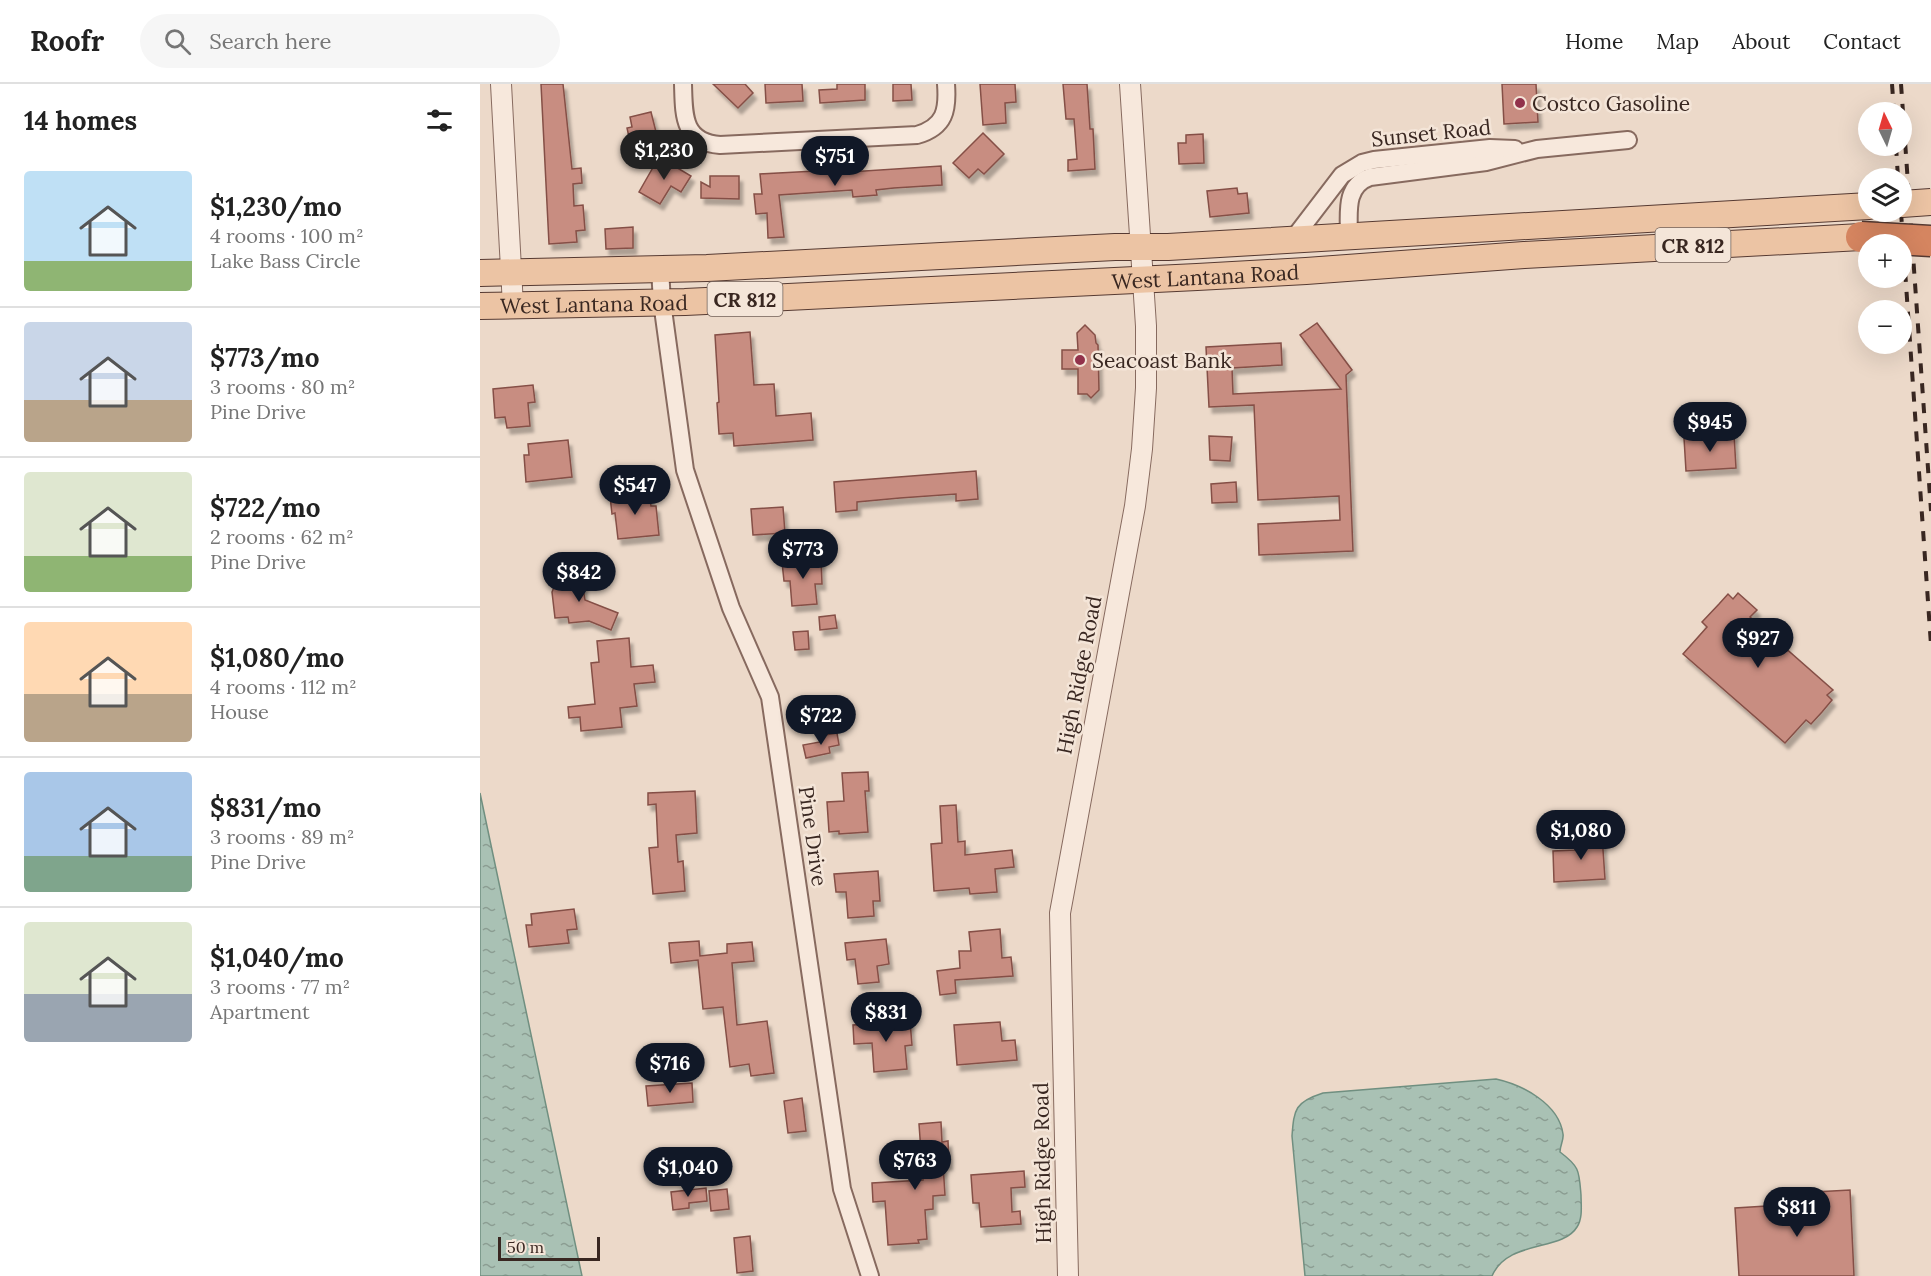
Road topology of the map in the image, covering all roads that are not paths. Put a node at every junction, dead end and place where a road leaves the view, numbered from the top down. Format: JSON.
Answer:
{"nodes":[{"id":1,"x":501,"y":84,"type":"edge"},
{"id":2,"x":683,"y":84,"type":"edge"},
{"id":3,"x":946,"y":84,"type":"edge"},
{"id":4,"x":1130,"y":84,"type":"edge"},
{"id":5,"x":1628,"y":140,"type":"dead end"},
{"id":6,"x":1537,"y":149,"type":"junction"},
{"id":7,"x":1931,"y":202,"type":"edge"},
{"id":8,"x":1912,"y":203,"type":"edge"},
{"id":9,"x":1858,"y":206,"type":"edge"},
{"id":10,"x":1931,"y":231,"type":"edge"},
{"id":11,"x":1896,"y":234,"type":"edge"},
{"id":12,"x":1349,"y":236,"type":"junction"},
{"id":13,"x":1858,"y":237,"type":"edge"},
{"id":14,"x":1293,"y":239,"type":"junction"},
{"id":15,"x":1912,"y":240,"type":"edge"},
{"id":16,"x":1931,"y":241,"type":"edge"},
{"id":17,"x":1141,"y":247,"type":"junction"},
{"id":18,"x":1352,"y":268,"type":"junction"},
{"id":19,"x":660,"y":269,"type":"junction"},
{"id":20,"x":480,"y":273,"type":"edge"},
{"id":21,"x":512,"y":273,"type":"junction"},
{"id":22,"x":1143,"y":279,"type":"junction"},
{"id":23,"x":662,"y":302,"type":"junction"},
{"id":24,"x":480,"y":306,"type":"edge"},
{"id":25,"x":513,"y":306,"type":"junction"},
{"id":26,"x":870,"y":1276,"type":"edge"},
{"id":27,"x":1068,"y":1276,"type":"edge"}],
"edges":[{"from":1,"to":21,"type":"street"},
{"from":2,"to":3,"type":"street"},
{"from":4,"to":17,"type":"street","name":"High Ridge Road"},
{"from":5,"to":6,"type":"street","name":"Sunset Road"},
{"from":6,"to":12,"type":"street","name":"Sunset Road"},
{"from":6,"to":14,"type":"street","name":"Sunset Road"},
{"from":7,"to":8,"type":"main road","bridge":true},
{"from":9,"to":12,"type":"main road","name":"West Lantana Road","number":"CR 812"},
{"from":10,"to":11,"type":"main road","name":"West Lantana Road","number":"CR 812","bridge":true},
{"from":12,"to":14,"type":"main road","name":"West Lantana Road","number":"CR 812"},
{"from":12,"to":18,"type":"main road"},
{"from":13,"to":18,"type":"main road","name":"West Lantana Road","number":"CR 812"},
{"from":14,"to":17,"type":"main road","name":"West Lantana Road","number":"CR 812"},
{"from":15,"to":16,"type":"highway","bridge":true},
{"from":17,"to":19,"type":"main road","name":"West Lantana Road","number":"CR 812"},
{"from":17,"to":22,"type":"street","name":"High Ridge Road"},
{"from":18,"to":22,"type":"main road","name":"West Lantana Road","number":"CR 812"},
{"from":19,"to":21,"type":"main road","name":"West Lantana Road","number":"CR 812"},
{"from":19,"to":23,"type":"street","name":"Pine Drive"},
{"from":20,"to":21,"type":"main road","name":"West Lantana Road","number":"CR 812"},
{"from":21,"to":25,"type":"street"},
{"from":22,"to":23,"type":"main road","name":"West Lantana Road","number":"CR 812"},
{"from":22,"to":27,"type":"street","name":"High Ridge Road"},
{"from":23,"to":25,"type":"main road","name":"West Lantana Road","number":"CR 812"},
{"from":23,"to":26,"type":"street","name":"Pine Drive"},
{"from":24,"to":25,"type":"main road","name":"West Lantana Road","number":"CR 812"}]}
